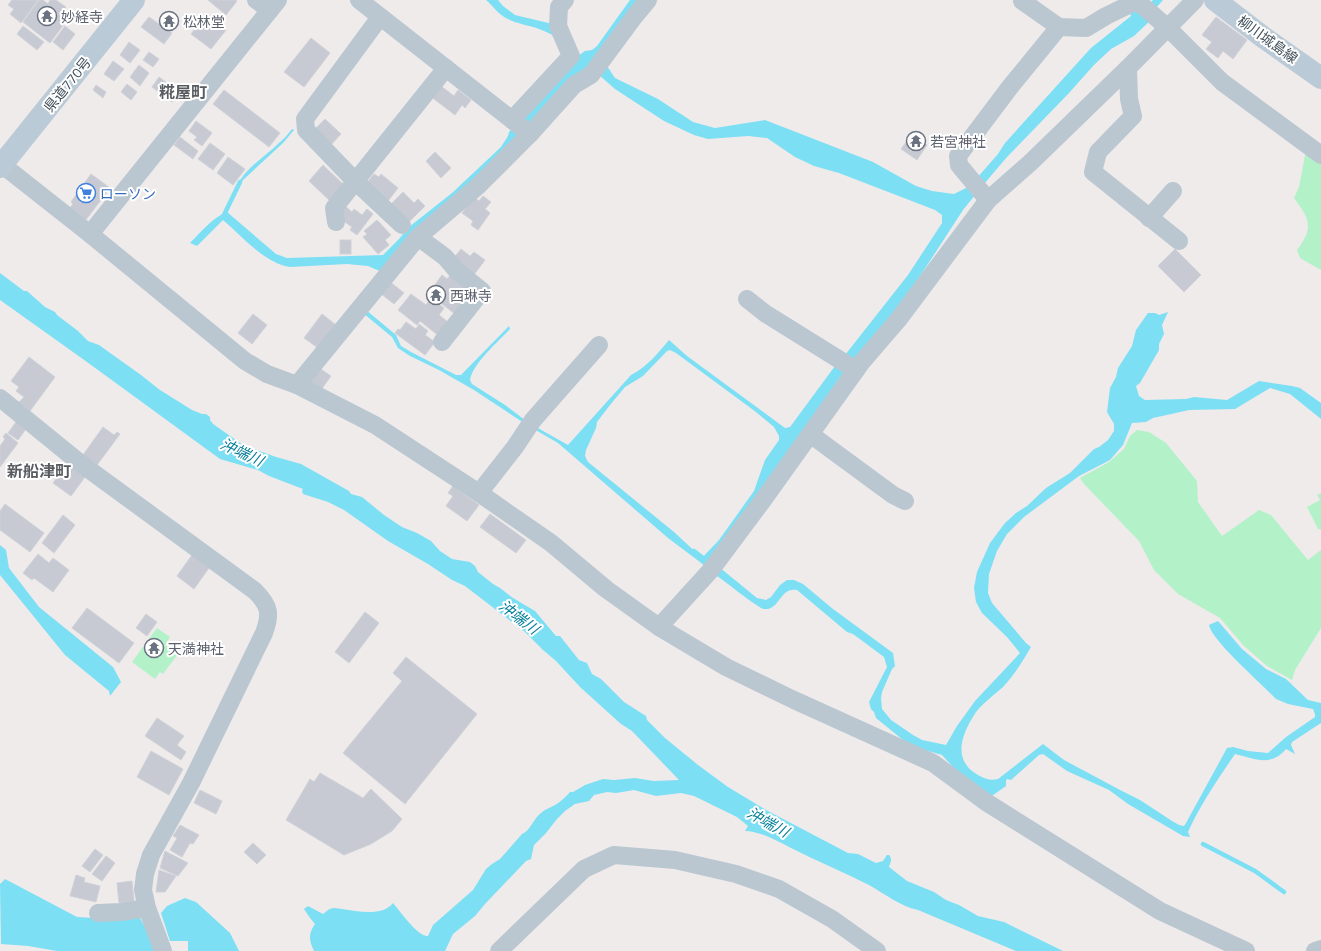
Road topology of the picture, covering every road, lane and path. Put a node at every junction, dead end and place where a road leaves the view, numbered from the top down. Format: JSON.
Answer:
{"nodes":[{"id":1,"x":134,"y":0,"type":"edge"},
{"id":2,"x":359,"y":0,"type":"edge"},
{"id":3,"x":565,"y":0,"type":"edge"},
{"id":4,"x":648,"y":0,"type":"edge"},
{"id":5,"x":1195,"y":0,"type":"edge"},
{"id":6,"x":1215,"y":0,"type":"edge"},
{"id":7,"x":1022,"y":1,"type":"edge"},
{"id":8,"x":268,"y":4,"type":"edge"},
{"id":9,"x":380,"y":17,"type":"junction"},
{"id":10,"x":1059,"y":27,"type":"junction"},
{"id":11,"x":1168,"y":28,"type":"junction"},
{"id":12,"x":446,"y":68,"type":"junction"},
{"id":13,"x":1128,"y":68,"type":"junction"},
{"id":14,"x":1321,"y":78,"type":"edge"},
{"id":15,"x":512,"y":120,"type":"junction"},
{"id":16,"x":528,"y":133,"type":"junction"},
{"id":17,"x":1321,"y":155,"type":"edge"},
{"id":18,"x":1,"y":165,"type":"edge"},
{"id":19,"x":356,"y":182,"type":"junction"},
{"id":20,"x":1173,"y":191,"type":"dead end"},
{"id":21,"x":985,"y":197,"type":"junction"},
{"id":22,"x":1150,"y":218,"type":"junction"},
{"id":23,"x":336,"y":222,"type":"dead end"},
{"id":24,"x":402,"y":225,"type":"dead end"},
{"id":25,"x":90,"y":234,"type":"junction"},
{"id":26,"x":418,"y":237,"type":"junction"},
{"id":27,"x":1179,"y":241,"type":"dead end"},
{"id":28,"x":747,"y":299,"type":"dead end"},
{"id":29,"x":442,"y":342,"type":"dead end"},
{"id":30,"x":599,"y":345,"type":"dead end"},
{"id":31,"x":848,"y":366,"type":"junction"},
{"id":32,"x":297,"y":385,"type":"junction"},
{"id":33,"x":0,"y":398,"type":"edge"},
{"id":34,"x":810,"y":434,"type":"junction"},
{"id":35,"x":479,"y":493,"type":"junction"},
{"id":36,"x":905,"y":501,"type":"dead end"},
{"id":37,"x":659,"y":627,"type":"junction"},
{"id":38,"x":147,"y":908,"type":"junction"},
{"id":39,"x":98,"y":913,"type":"dead end"},
{"id":40,"x":1321,"y":949,"type":"edge"},
{"id":41,"x":163,"y":951,"type":"edge"},
{"id":42,"x":499,"y":951,"type":"edge"},
{"id":43,"x":877,"y":951,"type":"edge"},
{"id":44,"x":1246,"y":951,"type":"edge"},
{"id":45,"x":1315,"y":951,"type":"edge"}],
"edges":[{"from":1,"to":18,"type":"main road","name":"県道770号"},
{"from":2,"to":9,"type":"street"},
{"from":3,"to":15,"type":"street"},
{"from":4,"to":16,"type":"street"},
{"from":5,"to":11,"type":"street"},
{"from":6,"to":14,"type":"main road","name":"柳川城島線"},
{"from":7,"to":10,"type":"street"},
{"from":8,"to":25,"type":"street"},
{"from":9,"to":12,"type":"street"},
{"from":9,"to":19,"type":"street"},
{"from":10,"to":11,"type":"street"},
{"from":10,"to":21,"type":"street"},
{"from":11,"to":13,"type":"street"},
{"from":11,"to":17,"type":"street"},
{"from":12,"to":15,"type":"street"},
{"from":12,"to":19,"type":"street"},
{"from":13,"to":21,"type":"street"},
{"from":13,"to":22,"type":"street"},
{"from":15,"to":16,"type":"street"},
{"from":16,"to":26,"type":"street"},
{"from":18,"to":25,"type":"street"},
{"from":19,"to":23,"type":"street"},
{"from":19,"to":24,"type":"street"},
{"from":20,"to":22,"type":"street"},
{"from":21,"to":31,"type":"street"},
{"from":22,"to":27,"type":"street"},
{"from":25,"to":32,"type":"street"},
{"from":26,"to":29,"type":"street"},
{"from":26,"to":32,"type":"street"},
{"from":28,"to":31,"type":"street"},
{"from":30,"to":35,"type":"street"},
{"from":31,"to":34,"type":"street"},
{"from":32,"to":35,"type":"street"},
{"from":33,"to":38,"type":"street"},
{"from":34,"to":36,"type":"street"},
{"from":34,"to":37,"type":"street"},
{"from":35,"to":37,"type":"street"},
{"from":37,"to":44,"type":"street"},
{"from":38,"to":39,"type":"street"},
{"from":38,"to":41,"type":"street"},
{"from":40,"to":45,"type":"street"},
{"from":42,"to":43,"type":"street"}]}
